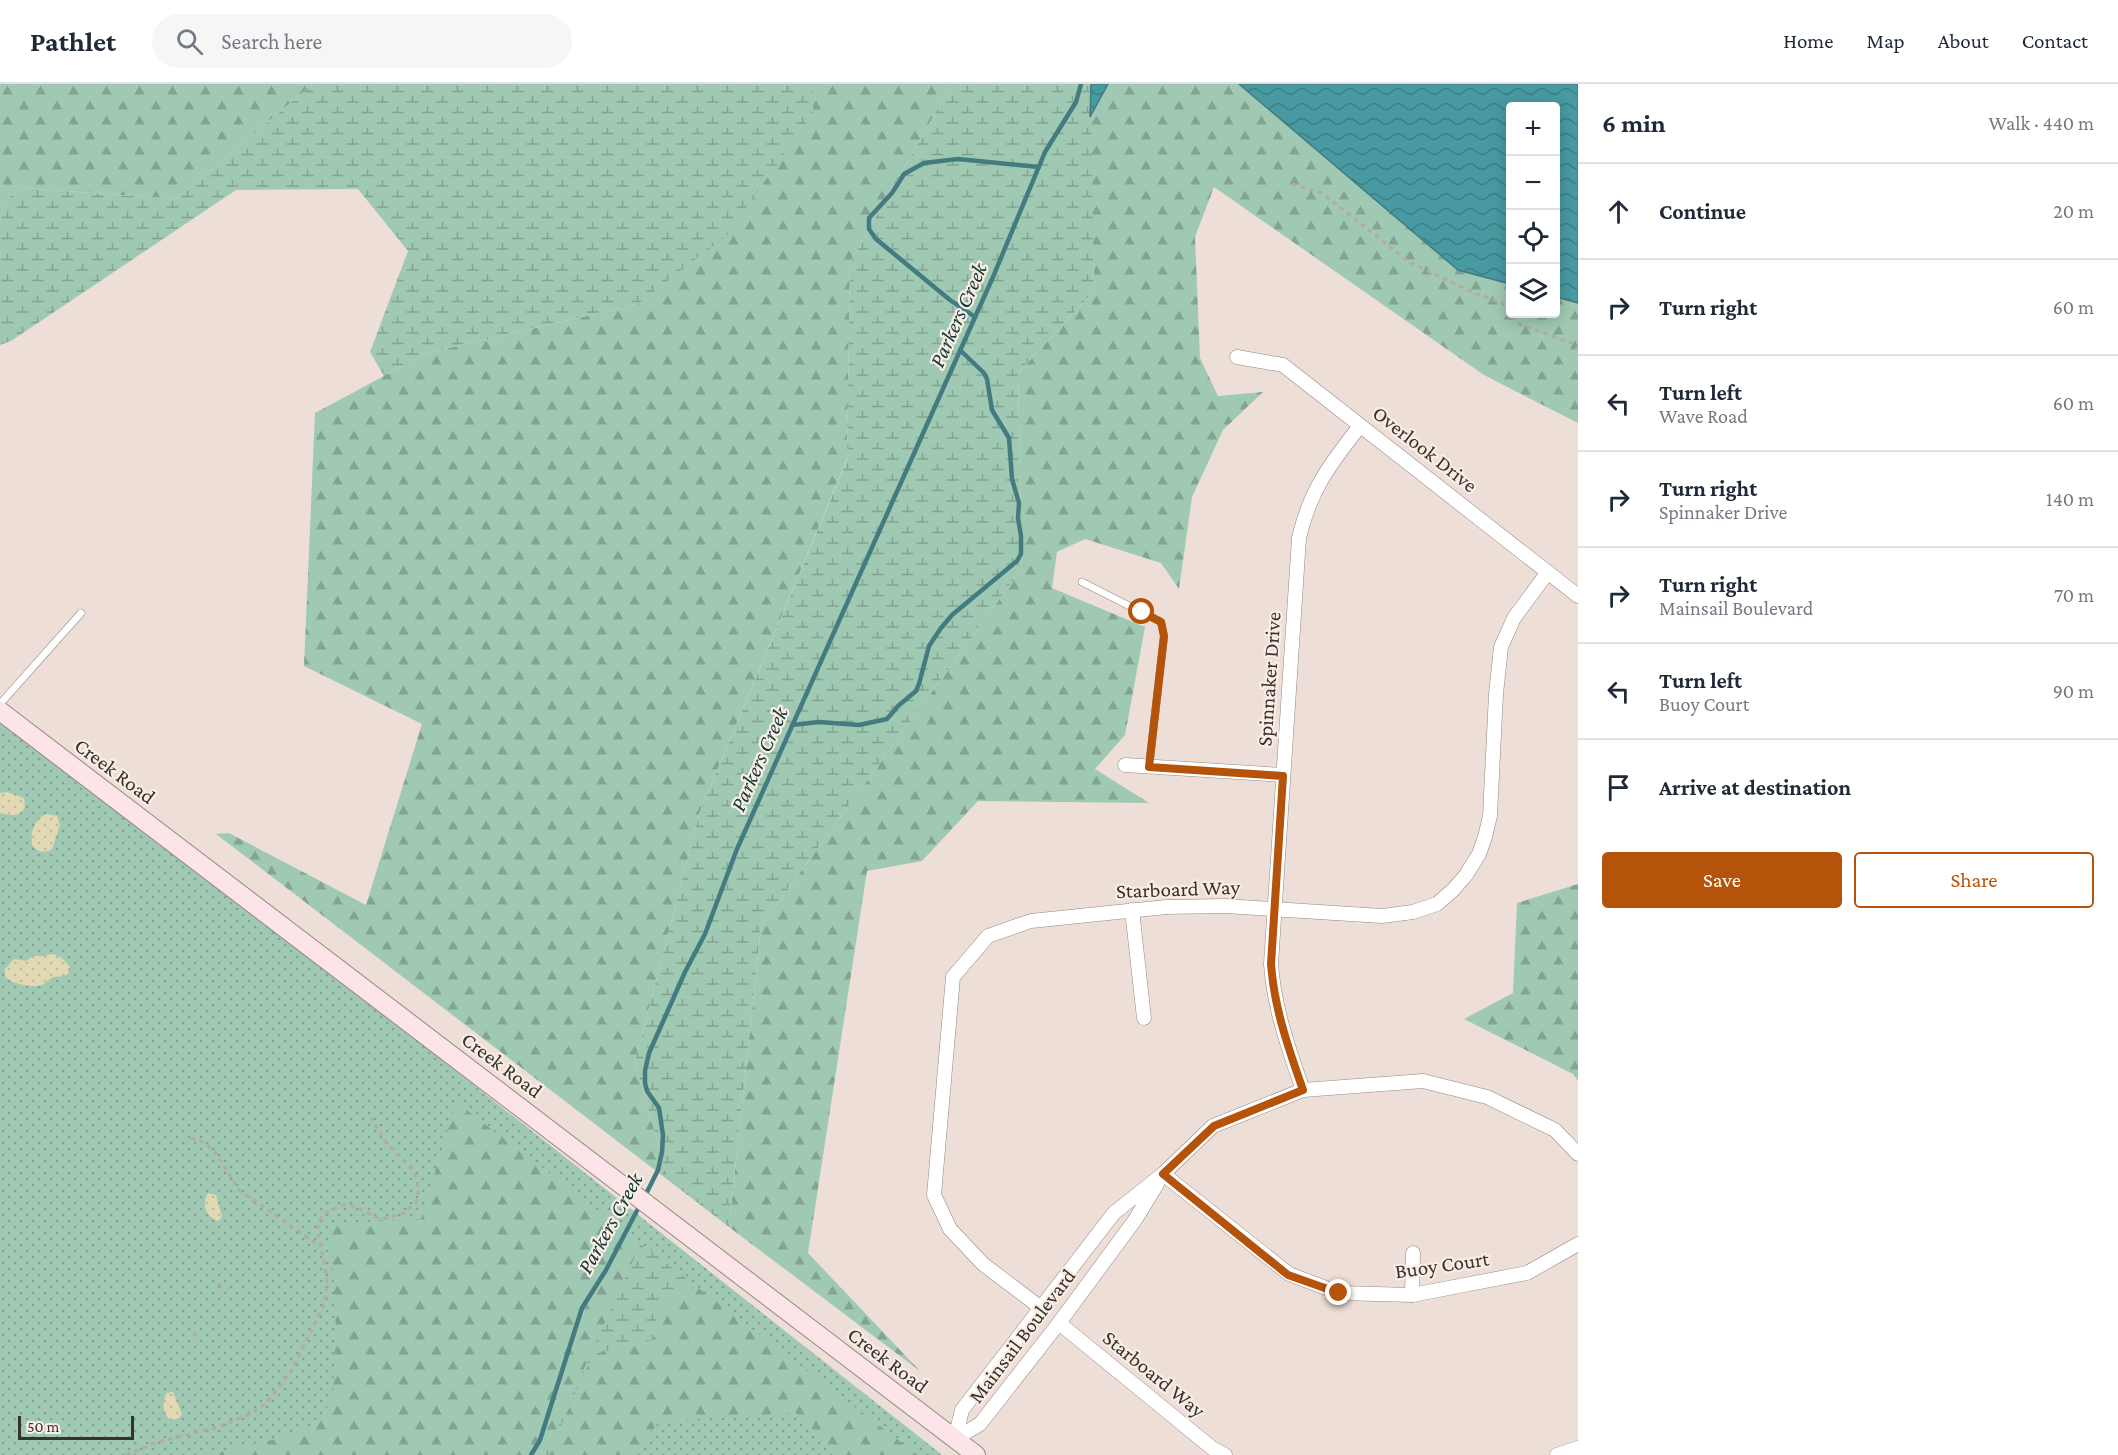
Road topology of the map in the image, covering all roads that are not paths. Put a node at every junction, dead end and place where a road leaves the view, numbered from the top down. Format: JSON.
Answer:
{"nodes":[{"id":1,"x":1237,"y":357,"type":"dead end"},
{"id":2,"x":1360,"y":426,"type":"junction"},
{"id":3,"x":1548,"y":572,"type":"junction"},
{"id":4,"x":1082,"y":582,"type":"dead end"},
{"id":5,"x":1578,"y":596,"type":"edge"},
{"id":6,"x":81,"y":613,"type":"dead end"},
{"id":7,"x":0,"y":704,"type":"edge"},
{"id":8,"x":0,"y":711,"type":"edge"},
{"id":9,"x":1125,"y":765,"type":"dead end"},
{"id":10,"x":1149,"y":767,"type":"junction"},
{"id":11,"x":1283,"y":776,"type":"junction"},
{"id":12,"x":1275,"y":909,"type":"junction"},
{"id":13,"x":1132,"y":910,"type":"junction"},
{"id":14,"x":1144,"y":1018,"type":"dead end"},
{"id":15,"x":1303,"y":1090,"type":"junction"},
{"id":16,"x":1578,"y":1154,"type":"edge"},
{"id":17,"x":1163,"y":1174,"type":"junction"},
{"id":18,"x":1578,"y":1244,"type":"edge"},
{"id":19,"x":1413,"y":1253,"type":"dead end"},
{"id":20,"x":1412,"y":1295,"type":"junction"},
{"id":21,"x":1041,"y":1308,"type":"junction"},
{"id":22,"x":1059,"y":1323,"type":"junction"},
{"id":23,"x":955,"y":1439,"type":"junction"},
{"id":24,"x":1578,"y":1448,"type":"edge"},
{"id":25,"x":976,"y":1455,"type":"edge"},
{"id":26,"x":1225,"y":1455,"type":"edge"},
{"id":27,"x":1557,"y":1455,"type":"edge"}],
"edges":[{"from":1,"to":2,"type":"street","name":"Overlook Drive"},
{"from":2,"to":3,"type":"street","name":"Overlook Drive"},
{"from":2,"to":11,"type":"street","name":"Spinnaker Drive"},
{"from":3,"to":5,"type":"street","name":"Overlook Drive"},
{"from":3,"to":12,"type":"street","name":"Starboard Way"},
{"from":4,"to":10,"type":"lane"},
{"from":6,"to":7,"type":"lane"},
{"from":8,"to":23,"type":"main road","name":"Creek Road"},
{"from":9,"to":10,"type":"street"},
{"from":10,"to":11,"type":"street"},
{"from":11,"to":12,"type":"street","name":"Spinnaker Drive"},
{"from":12,"to":13,"type":"street","name":"Starboard Way"},
{"from":12,"to":15,"type":"street","name":"Spinnaker Drive"},
{"from":13,"to":14,"type":"street"},
{"from":13,"to":21,"type":"street","name":"Starboard Way"},
{"from":15,"to":16,"type":"street","name":"Mainsail Boulevard"},
{"from":15,"to":17,"type":"street","name":"Mainsail Boulevard"},
{"from":17,"to":20,"type":"street","name":"Buoy Court"},
{"from":17,"to":21,"type":"street","name":"Mainsail Boulevard"},
{"from":17,"to":22,"type":"street","name":"Mainsail Boulevard"},
{"from":18,"to":20,"type":"street","name":"Buoy Court"},
{"from":19,"to":20,"type":"street"},
{"from":21,"to":23,"type":"street","name":"Mainsail Boulevard"},
{"from":22,"to":23,"type":"street","name":"Mainsail Boulevard"},
{"from":22,"to":26,"type":"street","name":"Starboard Way"},
{"from":23,"to":25,"type":"main road","name":"Creek Road"},
{"from":24,"to":27,"type":"street"}]}
